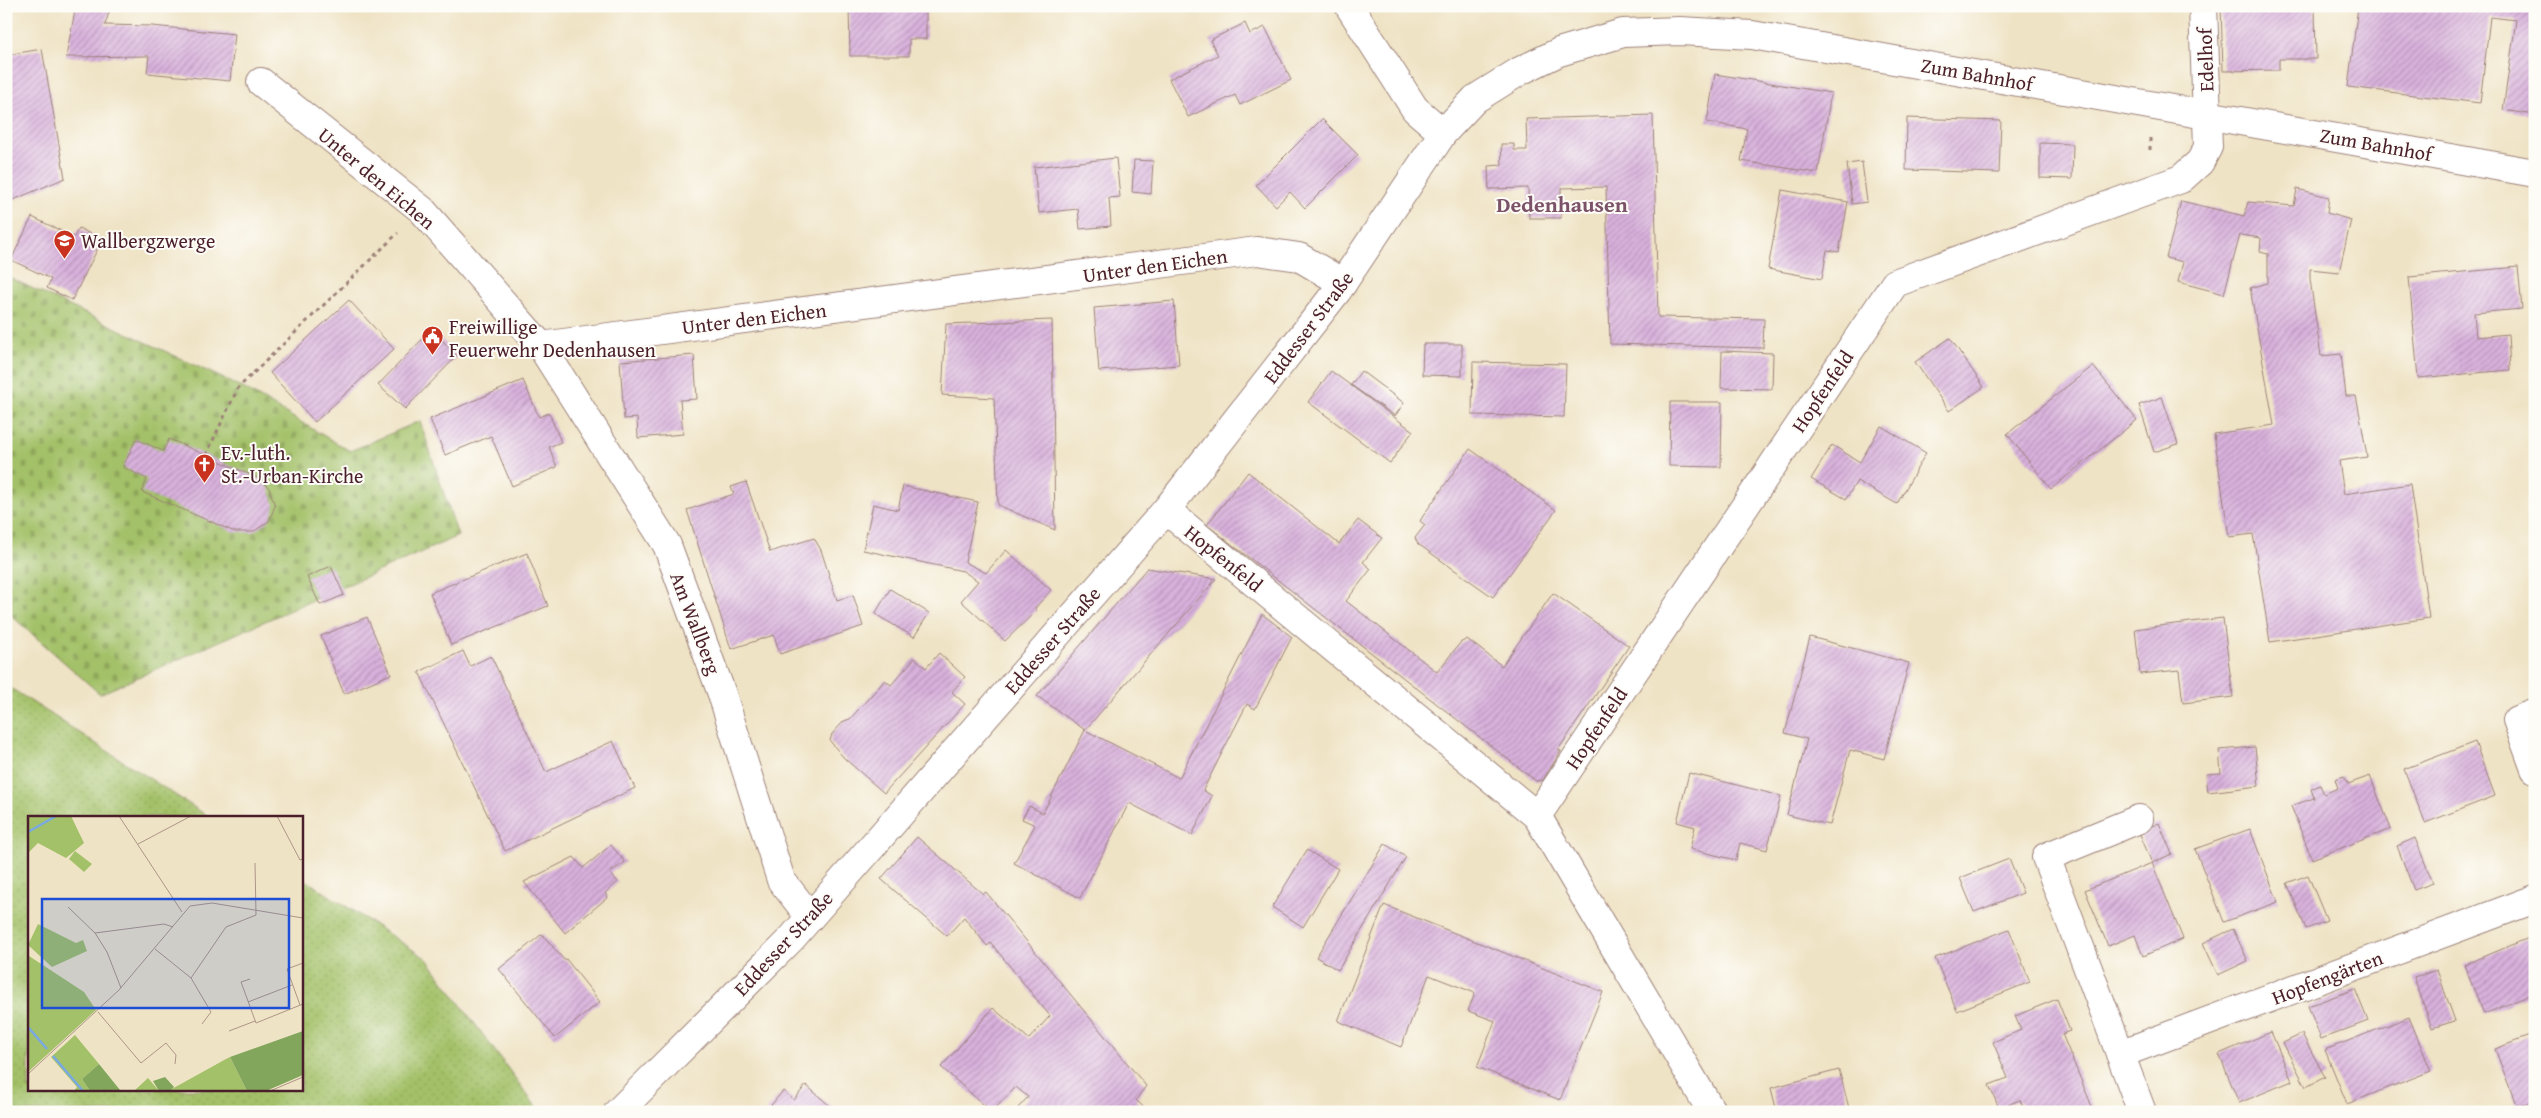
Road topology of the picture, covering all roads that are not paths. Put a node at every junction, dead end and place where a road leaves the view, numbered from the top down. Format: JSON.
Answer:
{"nodes":[{"id":1,"x":1349,"y":6,"type":"edge"},
{"id":2,"x":2204,"y":6,"type":"edge"},
{"id":3,"x":261,"y":82,"type":"dead end"},
{"id":4,"x":2207,"y":114,"type":"junction"},
{"id":5,"x":1443,"y":133,"type":"junction"},
{"id":6,"x":2535,"y":173,"type":"edge"},
{"id":7,"x":1343,"y":282,"type":"junction"},
{"id":8,"x":540,"y":346,"type":"junction"},
{"id":9,"x":1166,"y":510,"type":"junction"},
{"id":10,"x":2535,"y":713,"type":"edge"},
{"id":11,"x":2535,"y":770,"type":"edge"},
{"id":12,"x":1537,"y":816,"type":"junction"},
{"id":13,"x":2139,"y":819,"type":"dead end"},
{"id":14,"x":2535,"y":899,"type":"edge"},
{"id":15,"x":810,"y":917,"type":"junction"},
{"id":16,"x":2120,"y":1054,"type":"junction"},
{"id":17,"x":618,"y":1112,"type":"edge"},
{"id":18,"x":1712,"y":1112,"type":"edge"},
{"id":19,"x":2142,"y":1112,"type":"edge"}],
"edges":[{"from":1,"to":5,"type":"street"},
{"from":2,"to":4,"type":"street","name":"Edelhof"},
{"from":3,"to":8,"type":"street","name":"Unter den Eichen"},
{"from":4,"to":5,"type":"street","name":"Zum Bahnhof"},
{"from":4,"to":6,"type":"street","name":"Zum Bahnhof"},
{"from":4,"to":12,"type":"street","name":"Hopfenfeld"},
{"from":5,"to":7,"type":"street","name":"Eddesser Straße"},
{"from":7,"to":8,"type":"street","name":"Unter den Eichen"},
{"from":7,"to":9,"type":"street","name":"Eddesser Straße"},
{"from":8,"to":15,"type":"street","name":"Am Wallberg"},
{"from":9,"to":12,"type":"street","name":"Hopfenfeld"},
{"from":9,"to":15,"type":"street","name":"Eddesser Straße"},
{"from":10,"to":11,"type":"street"},
{"from":12,"to":18,"type":"street","name":"Hopfenfeld"},
{"from":13,"to":16,"type":"street"},
{"from":14,"to":16,"type":"street","name":"Hopfengärten"},
{"from":15,"to":17,"type":"street","name":"Eddesser Straße"},
{"from":16,"to":19,"type":"street"}]}
